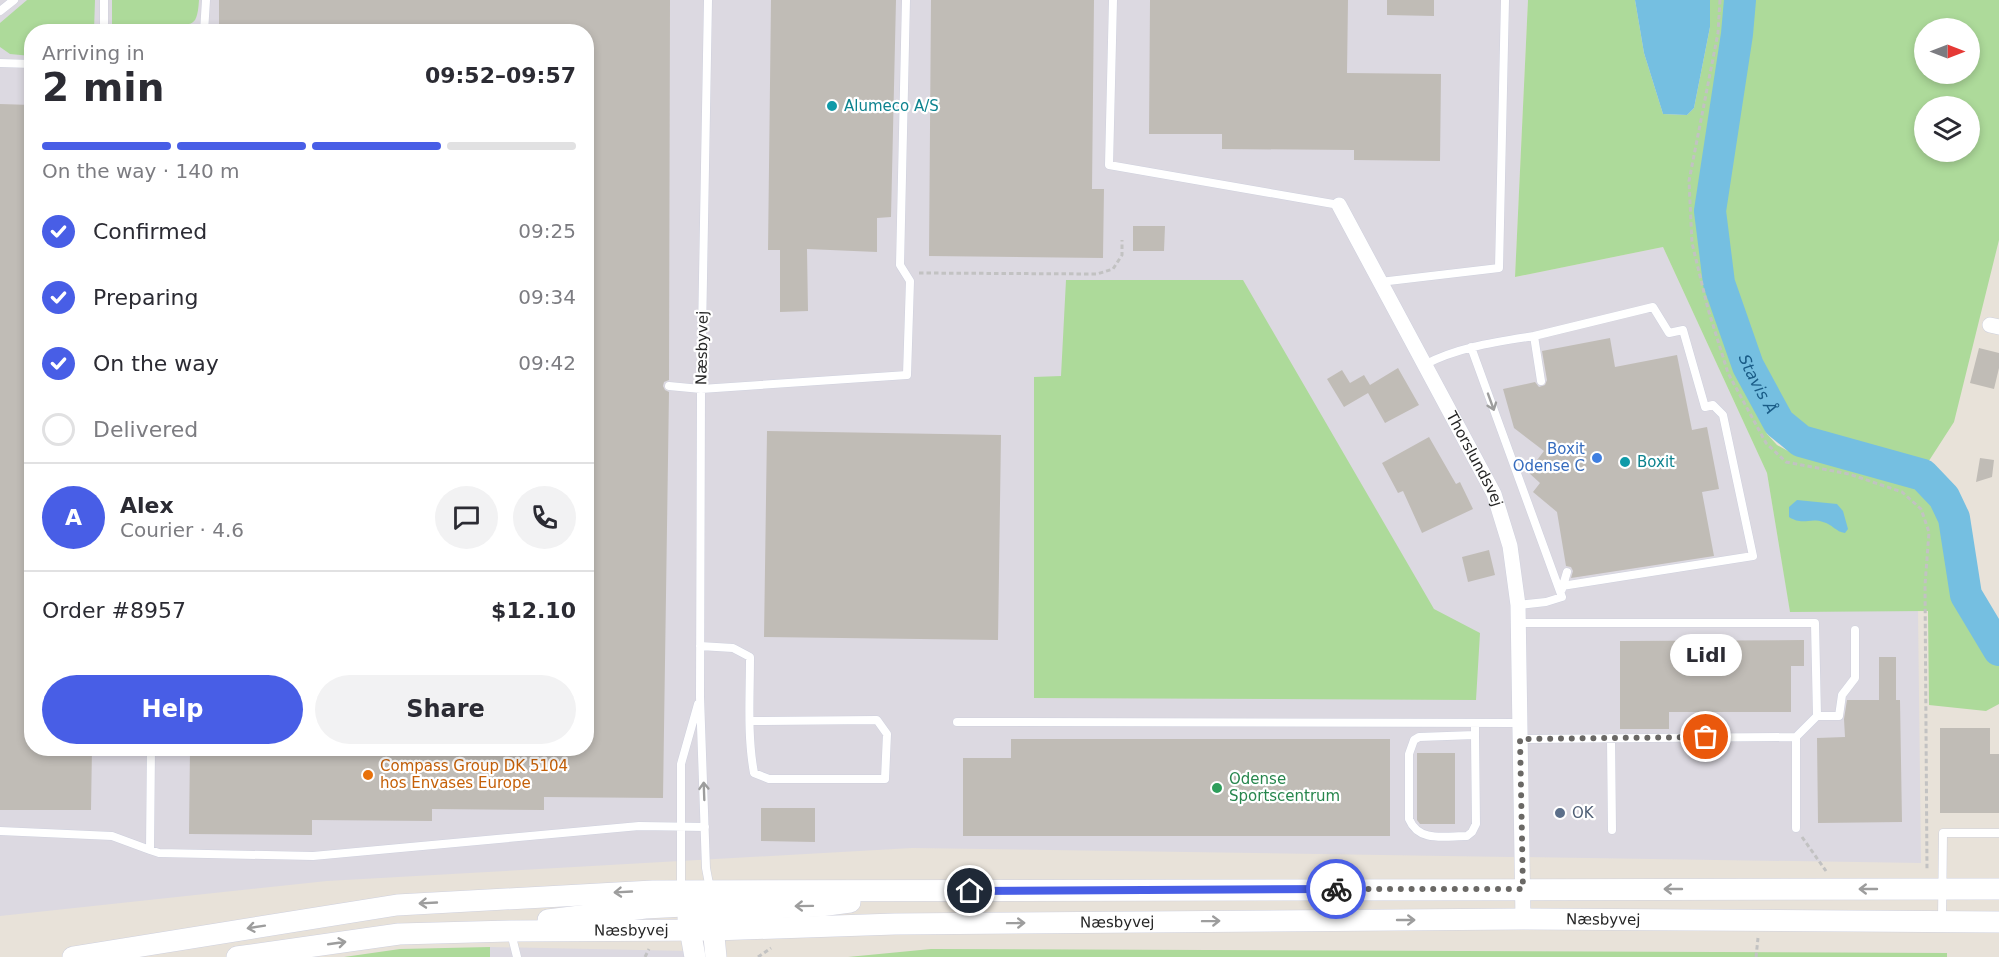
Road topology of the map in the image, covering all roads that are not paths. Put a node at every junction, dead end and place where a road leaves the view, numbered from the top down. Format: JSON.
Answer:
{"nodes":[{"id":1,"x":14,"y":0,"type":"edge"},
{"id":2,"x":104,"y":0,"type":"edge"},
{"id":3,"x":206,"y":0,"type":"edge"},
{"id":4,"x":708,"y":0,"type":"edge"},
{"id":5,"x":906,"y":0,"type":"edge"},
{"id":6,"x":1113,"y":0,"type":"edge"},
{"id":7,"x":1505,"y":0,"type":"edge"},
{"id":8,"x":0,"y":11,"type":"edge"},
{"id":9,"x":104,"y":24,"type":"edge"},
{"id":10,"x":204,"y":24,"type":"edge"},
{"id":11,"x":0,"y":63,"type":"edge"},
{"id":12,"x":24,"y":64,"type":"edge"},
{"id":13,"x":1339,"y":205,"type":"joint"},
{"id":14,"x":1380,"y":282,"type":"junction"},
{"id":15,"x":1534,"y":336,"type":"junction"},
{"id":16,"x":1471,"y":347,"type":"junction"},
{"id":17,"x":1424,"y":365,"type":"junction"},
{"id":18,"x":1541,"y":381,"type":"dead end"},
{"id":19,"x":669,"y":386,"type":"dead end"},
{"id":20,"x":701,"y":388,"type":"junction"},
{"id":21,"x":1567,"y":572,"type":"dead end"},
{"id":22,"x":1562,"y":586,"type":"junction"},
{"id":23,"x":1562,"y":597,"type":"junction"},
{"id":24,"x":1518,"y":605,"type":"junction"},
{"id":25,"x":1519,"y":623,"type":"junction"},
{"id":26,"x":1855,"y":630,"type":"dead end"},
{"id":27,"x":700,"y":646,"type":"junction"},
{"id":28,"x":700,"y":697,"type":"junction"},
{"id":29,"x":1817,"y":716,"type":"junction"},
{"id":30,"x":750,"y":722,"type":"junction"},
{"id":31,"x":957,"y":723,"type":"dead end"},
{"id":32,"x":1475,"y":724,"type":"junction"},
{"id":33,"x":1520,"y":731,"type":"junction"},
{"id":34,"x":1475,"y":735,"type":"junction"},
{"id":35,"x":1796,"y":737,"type":"junction"},
{"id":36,"x":1611,"y":738,"type":"junction"},
{"id":37,"x":151,"y":756,"type":"edge"},
{"id":38,"x":681,"y":826,"type":"junction"},
{"id":39,"x":705,"y":827,"type":"junction"},
{"id":40,"x":1796,"y":828,"type":"road end"},
{"id":41,"x":1612,"y":830,"type":"dead end"},
{"id":42,"x":0,"y":831,"type":"edge"},
{"id":43,"x":1999,"y":833,"type":"edge"},
{"id":44,"x":150,"y":850,"type":"junction"},
{"id":45,"x":1523,"y":889,"type":"junction"},
{"id":46,"x":1934,"y":889,"type":"junction"},
{"id":47,"x":1999,"y":889,"type":"edge"},
{"id":48,"x":683,"y":898,"type":"junction"},
{"id":49,"x":712,"y":910,"type":"junction"},
{"id":50,"x":1523,"y":919,"type":"junction"},
{"id":51,"x":1942,"y":921,"type":"junction"},
{"id":52,"x":1995,"y":921,"type":"edge"},
{"id":53,"x":691,"y":929,"type":"junction"},
{"id":54,"x":510,"y":931,"type":"junction"},
{"id":55,"x":73,"y":957,"type":"edge"},
{"id":56,"x":237,"y":957,"type":"edge"},
{"id":57,"x":517,"y":957,"type":"edge"},
{"id":58,"x":695,"y":957,"type":"edge"},
{"id":59,"x":716,"y":957,"type":"edge"}],
"edges":[{"from":1,"to":8,"type":"lane"},
{"from":2,"to":9,"type":"lane"},
{"from":3,"to":10,"type":"lane"},
{"from":4,"to":20,"type":"lane","name":"Næsbyvej"},
{"from":5,"to":20,"type":"lane"},
{"from":6,"to":13,"type":"lane"},
{"from":7,"to":14,"type":"lane"},
{"from":11,"to":12,"type":"lane"},
{"from":13,"to":14,"type":"street","name":"Thorslundsvej"},
{"from":14,"to":17,"type":"street","name":"Thorslundsvej"},
{"from":15,"to":16,"type":"lane"},
{"from":15,"to":18,"type":"lane"},
{"from":15,"to":22,"type":"lane"},
{"from":16,"to":17,"type":"lane"},
{"from":16,"to":23,"type":"lane","one_way":true},
{"from":17,"to":24,"type":"street","name":"Thorslundsvej"},
{"from":19,"to":20,"type":"lane"},
{"from":20,"to":27,"type":"lane","name":"Næsbyvej"},
{"from":21,"to":22,"type":"lane"},
{"from":22,"to":23,"type":"lane"},
{"from":23,"to":24,"type":"lane"},
{"from":24,"to":25,"type":"street","name":"Thorslundsvej"},
{"from":25,"to":29,"type":"lane"},
{"from":25,"to":33,"type":"street","name":"Thorslundsvej"},
{"from":26,"to":29,"type":"lane"},
{"from":27,"to":28,"type":"lane","name":"Næsbyvej"},
{"from":27,"to":30,"type":"lane"},
{"from":28,"to":38,"type":"lane","name":"Næsbyvej"},
{"from":39,"to":28,"type":"lane","name":"Næsbyvej","one_way":true},
{"from":29,"to":35,"type":"lane"},
{"from":30,"to":30,"type":"lane"},
{"from":31,"to":32,"type":"lane"},
{"from":32,"to":33,"type":"lane"},
{"from":32,"to":34,"type":"lane"},
{"from":33,"to":36,"type":"lane"},
{"from":33,"to":45,"type":"street","name":"Thorslundsvej"},
{"from":34,"to":34,"type":"lane"},
{"from":35,"to":36,"type":"lane"},
{"from":35,"to":40,"type":"lane"},
{"from":36,"to":41,"type":"lane"},
{"from":37,"to":44,"type":"lane"},
{"from":38,"to":39,"type":"lane"},
{"from":38,"to":44,"type":"lane"},
{"from":38,"to":48,"type":"lane","name":"Næsbyvej"},
{"from":39,"to":49,"type":"lane","name":"Næsbyvej"},
{"from":42,"to":44,"type":"lane"},
{"from":43,"to":46,"type":"lane"},
{"from":46,"to":45,"type":"street","name":"Næsbyvej","one_way":true},
{"from":45,"to":49,"type":"street","name":"Næsbyvej","one_way":true},
{"from":45,"to":50,"type":"street","name":"Thorslundsvej"},
{"from":46,"to":47,"type":"street","name":"Næsbyvej"},
{"from":46,"to":51,"type":"lane"},
{"from":48,"to":49,"type":"street","name":"Næsbyvej"},
{"from":48,"to":53,"type":"street"},
{"from":48,"to":54,"type":"street"},
{"from":48,"to":55,"type":"street","name":"Næsbyvej","one_way":true},
{"from":49,"to":50,"type":"street","name":"Næsbyvej","one_way":true},
{"from":49,"to":53,"type":"street","name":"Næsbyvej"},
{"from":49,"to":59,"type":"street"},
{"from":50,"to":51,"type":"street","name":"Næsbyvej"},
{"from":51,"to":52,"type":"street","name":"Næsbyvej"},
{"from":53,"to":54,"type":"street","name":"Næsbyvej"},
{"from":53,"to":58,"type":"street"},
{"from":56,"to":54,"type":"street","name":"Næsbyvej","one_way":true},
{"from":54,"to":57,"type":"lane"}]}
